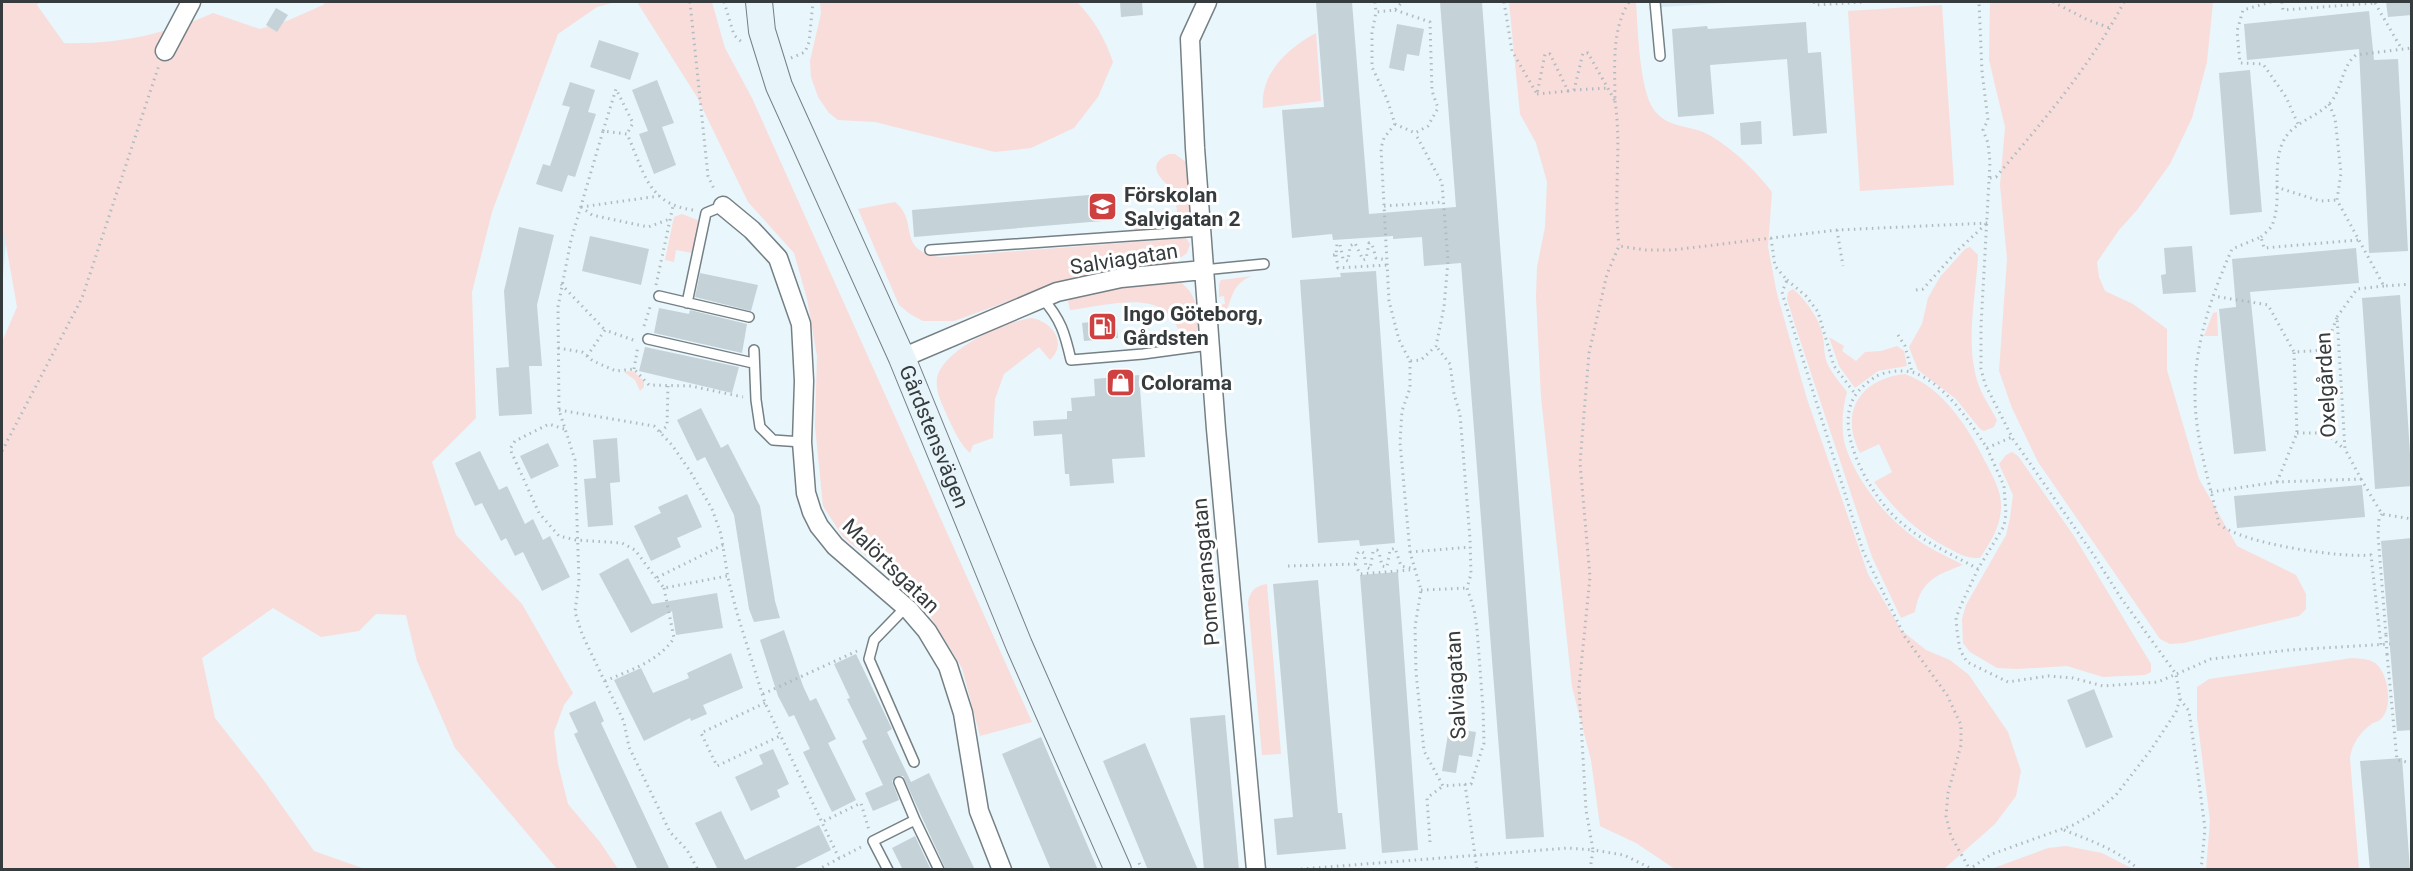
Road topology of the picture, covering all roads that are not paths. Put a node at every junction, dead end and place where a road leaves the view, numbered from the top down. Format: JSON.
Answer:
{"nodes":[{"id":1,"x":191,"y":2,"type":"edge"},
{"id":2,"x":759,"y":2,"type":"edge"},
{"id":3,"x":1207,"y":2,"type":"edge"},
{"id":4,"x":1655,"y":2,"type":"edge"},
{"id":5,"x":165,"y":51,"type":"road end"},
{"id":6,"x":1660,"y":56,"type":"dead end"},
{"id":7,"x":715,"y":209,"type":"joint"},
{"id":8,"x":1201,"y":231,"type":"junction"},
{"id":9,"x":930,"y":250,"type":"dead end"},
{"id":10,"x":1264,"y":264,"type":"dead end"},
{"id":11,"x":1203,"y":270,"type":"junction"},
{"id":12,"x":659,"y":296,"type":"dead end"},
{"id":13,"x":1042,"y":298,"type":"junction"},
{"id":14,"x":687,"y":303,"type":"junction"},
{"id":15,"x":749,"y":317,"type":"dead end"},
{"id":16,"x":644,"y":341,"type":"road end"},
{"id":17,"x":1209,"y":345,"type":"junction"},
{"id":18,"x":754,"y":350,"type":"dead end"},
{"id":19,"x":902,"y":358,"type":"junction"},
{"id":20,"x":753,"y":363,"type":"junction"},
{"id":21,"x":802,"y":442,"type":"junction"},
{"id":22,"x":906,"y":607,"type":"junction"},
{"id":23,"x":914,"y":762,"type":"dead end"},
{"id":24,"x":899,"y":782,"type":"dead end"},
{"id":25,"x":915,"y":820,"type":"junction"},
{"id":26,"x":888,"y":870,"type":"edge"},
{"id":27,"x":939,"y":870,"type":"edge"},
{"id":28,"x":1002,"y":870,"type":"edge"},
{"id":29,"x":1118,"y":870,"type":"edge"},
{"id":30,"x":1256,"y":870,"type":"edge"}],
"edges":[{"from":1,"to":5,"type":"street"},
{"from":2,"to":19,"type":"street","name":"Gårdstensvägen"},
{"from":3,"to":8,"type":"street","name":"Salviagatan"},
{"from":4,"to":6,"type":"lane"},
{"from":7,"to":14,"type":"lane"},
{"from":7,"to":21,"type":"street","name":"Malörtsgatan"},
{"from":8,"to":9,"type":"lane"},
{"from":8,"to":11,"type":"street","name":"Salviagatan"},
{"from":10,"to":11,"type":"lane"},
{"from":11,"to":13,"type":"street","name":"Salviagatan"},
{"from":11,"to":17,"type":"street","name":"Pomeransgatan"},
{"from":12,"to":14,"type":"lane"},
{"from":13,"to":17,"type":"lane"},
{"from":13,"to":19,"type":"street","name":"Salviagatan"},
{"from":14,"to":15,"type":"lane"},
{"from":16,"to":20,"type":"lane"},
{"from":17,"to":30,"type":"street","name":"Pomeransgatan"},
{"from":18,"to":20,"type":"lane"},
{"from":19,"to":29,"type":"street","name":"Gårdstensvägen"},
{"from":20,"to":21,"type":"lane"},
{"from":21,"to":22,"type":"street","name":"Malörtsgatan"},
{"from":22,"to":23,"type":"lane"},
{"from":22,"to":28,"type":"street","name":"Malörtsgatan"},
{"from":24,"to":25,"type":"lane"},
{"from":25,"to":26,"type":"lane"},
{"from":25,"to":27,"type":"lane"}]}
